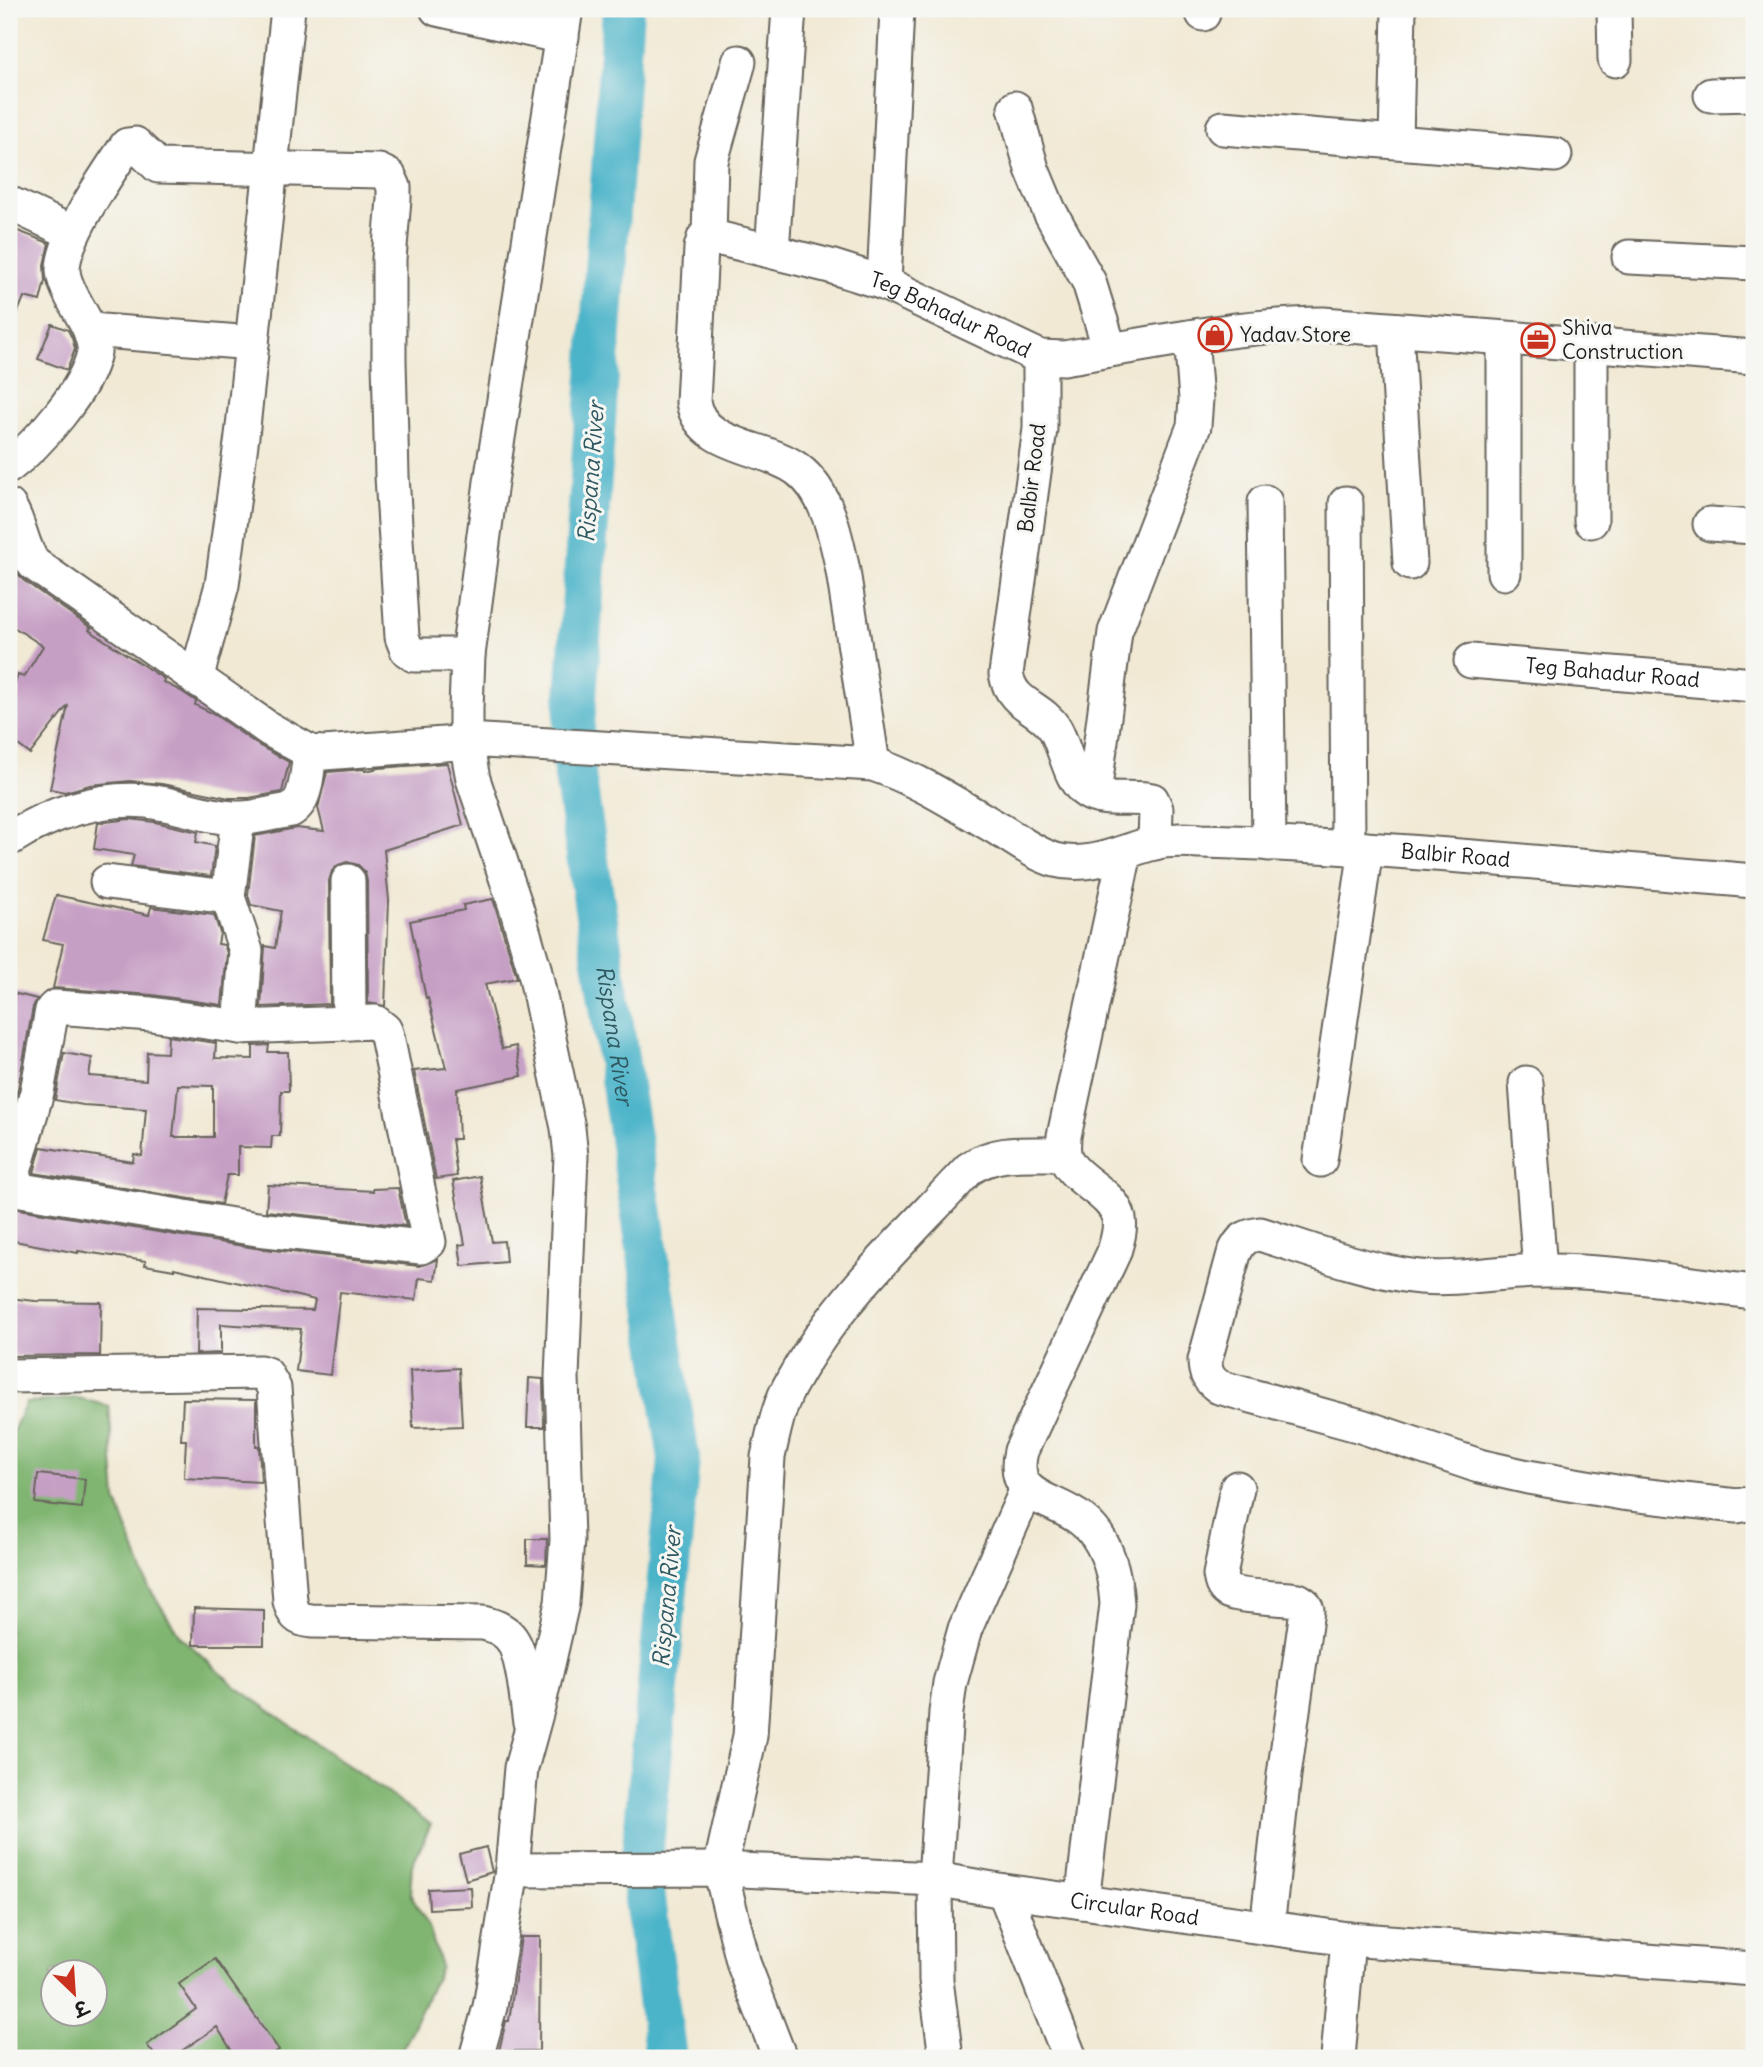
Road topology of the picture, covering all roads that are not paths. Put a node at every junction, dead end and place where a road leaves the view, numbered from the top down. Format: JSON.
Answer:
{"nodes":[{"id":1,"x":288,"y":9,"type":"edge"},
{"id":2,"x":437,"y":9,"type":"edge"},
{"id":3,"x":789,"y":9,"type":"edge"},
{"id":4,"x":897,"y":9,"type":"edge"},
{"id":5,"x":1399,"y":9,"type":"edge"},
{"id":6,"x":1614,"y":9,"type":"edge"},
{"id":7,"x":564,"y":23,"type":"edge"},
{"id":8,"x":1615,"y":60,"type":"dead end"},
{"id":9,"x":739,"y":62,"type":"dead end"},
{"id":10,"x":1754,"y":94,"type":"edge"},
{"id":11,"x":1712,"y":95,"type":"dead end"},
{"id":12,"x":1015,"y":108,"type":"dead end"},
{"id":13,"x":1223,"y":128,"type":"dead end"},
{"id":14,"x":1396,"y":141,"type":"junction"},
{"id":15,"x":1555,"y":155,"type":"dead end"},
{"id":16,"x":270,"y":167,"type":"junction"},
{"id":17,"x":9,"y":203,"type":"edge"},
{"id":18,"x":73,"y":233,"type":"junction"},
{"id":19,"x":712,"y":236,"type":"junction"},
{"id":20,"x":772,"y":251,"type":"junction"},
{"id":21,"x":1629,"y":257,"type":"dead end"},
{"id":22,"x":1754,"y":262,"type":"edge"},
{"id":23,"x":884,"y":283,"type":"junction"},
{"id":24,"x":90,"y":330,"type":"junction"},
{"id":25,"x":1396,"y":330,"type":"junction"},
{"id":26,"x":1191,"y":337,"type":"junction"},
{"id":27,"x":1504,"y":338,"type":"junction"},
{"id":28,"x":252,"y":343,"type":"junction"},
{"id":29,"x":1591,"y":345,"type":"junction"},
{"id":30,"x":1110,"y":351,"type":"junction"},
{"id":31,"x":1040,"y":357,"type":"junction"},
{"id":32,"x":1754,"y":357,"type":"edge"},
{"id":33,"x":9,"y":466,"type":"edge"},
{"id":34,"x":1265,"y":502,"type":"dead end"},
{"id":35,"x":1346,"y":503,"type":"dead end"},
{"id":36,"x":9,"y":506,"type":"edge"},
{"id":37,"x":1591,"y":521,"type":"dead end"},
{"id":38,"x":1710,"y":524,"type":"dead end"},
{"id":39,"x":1754,"y":527,"type":"edge"},
{"id":40,"x":1410,"y":563,"type":"dead end"},
{"id":41,"x":1504,"y":573,"type":"dead end"},
{"id":42,"x":468,"y":654,"type":"junction"},
{"id":43,"x":1471,"y":661,"type":"dead end"},
{"id":44,"x":196,"y":679,"type":"junction"},
{"id":45,"x":1754,"y":685,"type":"edge"},
{"id":46,"x":475,"y":741,"type":"junction"},
{"id":47,"x":310,"y":752,"type":"junction"},
{"id":48,"x":873,"y":764,"type":"junction"},
{"id":49,"x":1094,"y":795,"type":"junction"},
{"id":50,"x":238,"y":819,"type":"junction"},
{"id":51,"x":24,"y":830,"type":"edge"},
{"id":52,"x":1269,"y":844,"type":"junction"},
{"id":53,"x":1140,"y":848,"type":"junction"},
{"id":54,"x":1357,"y":849,"type":"junction"},
{"id":55,"x":348,"y":881,"type":"dead end"},
{"id":56,"x":1754,"y":881,"type":"edge"},
{"id":57,"x":107,"y":882,"type":"dead end"},
{"id":58,"x":228,"y":897,"type":"junction"},
{"id":59,"x":349,"y":1023,"type":"junction"},
{"id":60,"x":240,"y":1027,"type":"junction"},
{"id":61,"x":1526,"y":1083,"type":"dead end"},
{"id":62,"x":1064,"y":1154,"type":"junction"},
{"id":63,"x":1320,"y":1160,"type":"dead end"},
{"id":64,"x":9,"y":1188,"type":"edge"},
{"id":65,"x":1540,"y":1271,"type":"junction"},
{"id":66,"x":1754,"y":1292,"type":"edge"},
{"id":67,"x":9,"y":1376,"type":"edge"},
{"id":68,"x":1237,"y":1488,"type":"dead end"},
{"id":69,"x":1027,"y":1489,"type":"junction"},
{"id":70,"x":1754,"y":1503,"type":"edge"},
{"id":71,"x":531,"y":1731,"type":"junction"},
{"id":72,"x":720,"y":1868,"type":"junction"},
{"id":73,"x":512,"y":1870,"type":"junction"},
{"id":74,"x":935,"y":1879,"type":"junction"},
{"id":75,"x":1004,"y":1891,"type":"junction"},
{"id":76,"x":1082,"y":1902,"type":"junction"},
{"id":77,"x":1267,"y":1928,"type":"junction"},
{"id":78,"x":1348,"y":1939,"type":"junction"},
{"id":79,"x":1754,"y":1969,"type":"edge"},
{"id":80,"x":476,"y":2058,"type":"edge"},
{"id":81,"x":780,"y":2058,"type":"edge"},
{"id":82,"x":946,"y":2058,"type":"edge"},
{"id":83,"x":1070,"y":2058,"type":"edge"},
{"id":84,"x":1338,"y":2058,"type":"edge"}],
"edges":[{"from":1,"to":16,"type":"street"},
{"from":2,"to":7,"type":"street"},
{"from":3,"to":20,"type":"street"},
{"from":4,"to":23,"type":"street"},
{"from":5,"to":14,"type":"street"},
{"from":6,"to":8,"type":"street"},
{"from":7,"to":42,"type":"street"},
{"from":9,"to":19,"type":"street"},
{"from":10,"to":11,"type":"street"},
{"from":12,"to":30,"type":"street"},
{"from":13,"to":14,"type":"street"},
{"from":14,"to":15,"type":"street"},
{"from":16,"to":18,"type":"street"},
{"from":16,"to":28,"type":"street"},
{"from":16,"to":42,"type":"street"},
{"from":17,"to":18,"type":"street"},
{"from":18,"to":24,"type":"street"},
{"from":19,"to":20,"type":"street","name":"Teg Bahadur Road"},
{"from":19,"to":48,"type":"street"},
{"from":20,"to":23,"type":"street","name":"Teg Bahadur Road"},
{"from":21,"to":22,"type":"street"},
{"from":23,"to":31,"type":"street","name":"Teg Bahadur Road"},
{"from":24,"to":28,"type":"street"},
{"from":24,"to":33,"type":"street"},
{"from":25,"to":26,"type":"street","name":"Teg Bahadur Road"},
{"from":25,"to":27,"type":"street","name":"Teg Bahadur Road"},
{"from":25,"to":40,"type":"street"},
{"from":26,"to":30,"type":"street","name":"Teg Bahadur Road"},
{"from":26,"to":49,"type":"street"},
{"from":27,"to":29,"type":"street","name":"Teg Bahadur Road"},
{"from":27,"to":41,"type":"street"},
{"from":28,"to":44,"type":"street"},
{"from":29,"to":32,"type":"street","name":"Teg Bahadur Road"},
{"from":29,"to":37,"type":"street"},
{"from":30,"to":31,"type":"street","name":"Teg Bahadur Road"},
{"from":31,"to":49,"type":"street","name":"Balbir Road"},
{"from":34,"to":52,"type":"street"},
{"from":35,"to":54,"type":"street"},
{"from":36,"to":44,"type":"street"},
{"from":38,"to":39,"type":"street"},
{"from":42,"to":46,"type":"street"},
{"from":43,"to":45,"type":"street","name":"Teg Bahadur Road"},
{"from":44,"to":47,"type":"street"},
{"from":46,"to":47,"type":"street","name":"Balbir Road"},
{"from":46,"to":48,"type":"street","name":"Balbir Road"},
{"from":46,"to":71,"type":"street"},
{"from":47,"to":50,"type":"street"},
{"from":48,"to":53,"type":"street","name":"Balbir Road"},
{"from":49,"to":53,"type":"street"},
{"from":50,"to":51,"type":"street"},
{"from":50,"to":58,"type":"street"},
{"from":52,"to":53,"type":"street","name":"Balbir Road"},
{"from":52,"to":54,"type":"street","name":"Balbir Road"},
{"from":53,"to":62,"type":"street"},
{"from":54,"to":56,"type":"street","name":"Balbir Road"},
{"from":54,"to":63,"type":"street"},
{"from":55,"to":59,"type":"street"},
{"from":57,"to":58,"type":"street"},
{"from":58,"to":60,"type":"street"},
{"from":59,"to":60,"type":"street"},
{"from":59,"to":64,"type":"street"},
{"from":60,"to":64,"type":"street"},
{"from":61,"to":65,"type":"street"},
{"from":62,"to":69,"type":"street"},
{"from":62,"to":72,"type":"street"},
{"from":65,"to":66,"type":"street"},
{"from":65,"to":70,"type":"street"},
{"from":67,"to":71,"type":"street"},
{"from":68,"to":77,"type":"street"},
{"from":69,"to":74,"type":"street"},
{"from":69,"to":76,"type":"street"},
{"from":71,"to":73,"type":"street"},
{"from":72,"to":73,"type":"street","name":"Circular Road"},
{"from":72,"to":74,"type":"street","name":"Circular Road"},
{"from":72,"to":81,"type":"street"},
{"from":73,"to":80,"type":"street"},
{"from":74,"to":75,"type":"street","name":"Circular Road"},
{"from":74,"to":82,"type":"street"},
{"from":75,"to":76,"type":"street","name":"Circular Road"},
{"from":75,"to":83,"type":"street"},
{"from":76,"to":77,"type":"street","name":"Circular Road"},
{"from":77,"to":78,"type":"street","name":"Circular Road"},
{"from":78,"to":79,"type":"street","name":"Circular Road"},
{"from":78,"to":84,"type":"street"}]}
